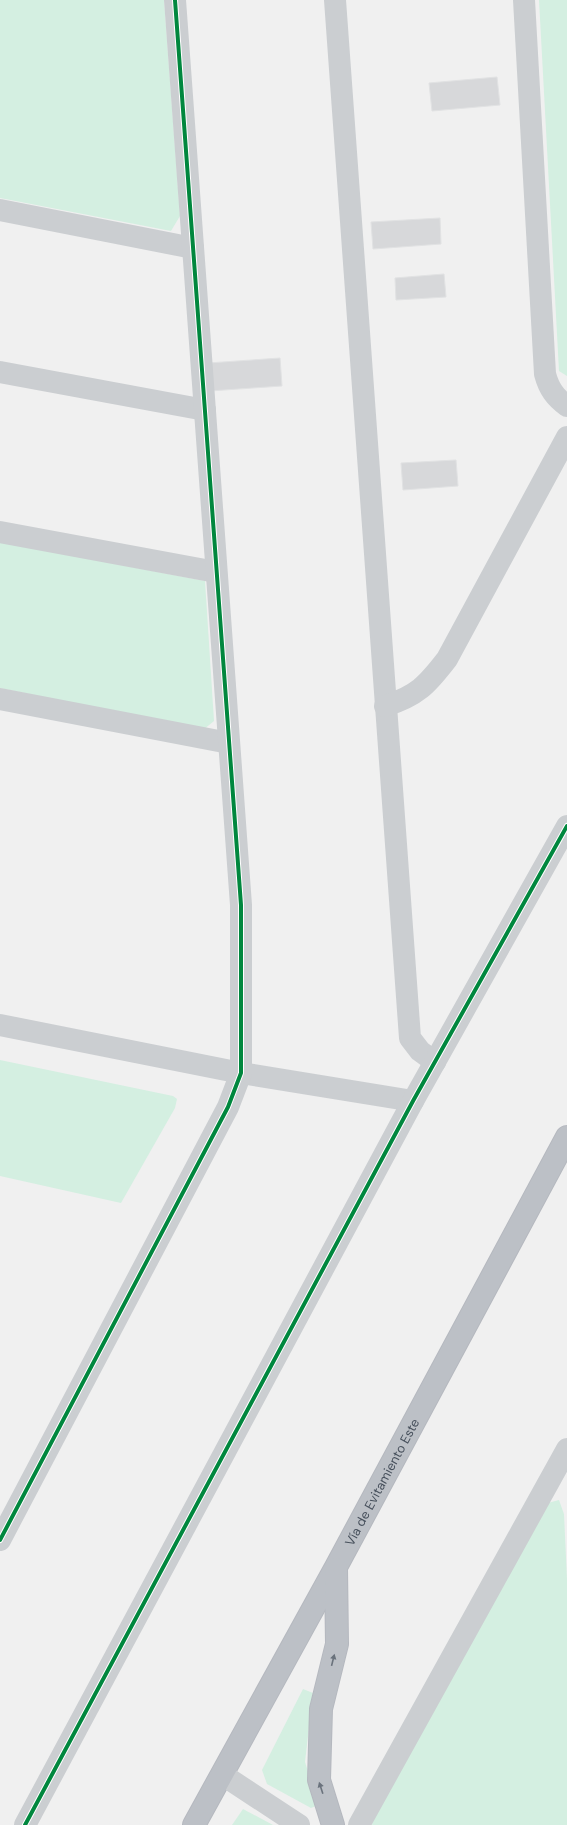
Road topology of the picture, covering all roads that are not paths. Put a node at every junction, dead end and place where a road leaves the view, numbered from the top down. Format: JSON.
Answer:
{"nodes":[{"id":1,"x":175,"y":0,"type":"edge"},
{"id":2,"x":335,"y":0,"type":"edge"},
{"id":3,"x":524,"y":0,"type":"edge"},
{"id":4,"x":0,"y":210,"type":"edge"},
{"id":5,"x":193,"y":248,"type":"junction"},
{"id":6,"x":0,"y":372,"type":"edge"},
{"id":7,"x":567,"y":406,"type":"edge"},
{"id":8,"x":205,"y":410,"type":"junction"},
{"id":9,"x":567,"y":437,"type":"edge"},
{"id":10,"x":0,"y":532,"type":"edge"},
{"id":11,"x":216,"y":572,"type":"junction"},
{"id":12,"x":0,"y":699,"type":"edge"},
{"id":13,"x":385,"y":706,"type":"junction"},
{"id":14,"x":229,"y":743,"type":"junction"},
{"id":15,"x":567,"y":826,"type":"edge"},
{"id":16,"x":0,"y":1025,"type":"edge"},
{"id":17,"x":435,"y":1062,"type":"junction"},
{"id":18,"x":241,"y":1073,"type":"junction"},
{"id":19,"x":413,"y":1101,"type":"junction"},
{"id":20,"x":567,"y":1137,"type":"edge"},
{"id":21,"x":567,"y":1449,"type":"edge"},
{"id":22,"x":0,"y":1540,"type":"edge"},
{"id":23,"x":336,"y":1567,"type":"junction"},
{"id":24,"x":223,"y":1775,"type":"junction"},
{"id":25,"x":25,"y":1825,"type":"edge"},
{"id":26,"x":194,"y":1825,"type":"edge"},
{"id":27,"x":299,"y":1825,"type":"edge"},
{"id":28,"x":333,"y":1825,"type":"edge"},
{"id":29,"x":359,"y":1825,"type":"edge"}],
"edges":[{"from":1,"to":5,"type":"street"},
{"from":2,"to":13,"type":"street"},
{"from":3,"to":7,"type":"street"},
{"from":4,"to":5,"type":"street"},
{"from":5,"to":8,"type":"street"},
{"from":6,"to":8,"type":"street"},
{"from":8,"to":11,"type":"street"},
{"from":9,"to":13,"type":"street"},
{"from":10,"to":11,"type":"street"},
{"from":11,"to":14,"type":"street"},
{"from":12,"to":14,"type":"street"},
{"from":13,"to":17,"type":"street"},
{"from":14,"to":18,"type":"street"},
{"from":15,"to":17,"type":"street"},
{"from":16,"to":18,"type":"street"},
{"from":17,"to":19,"type":"street"},
{"from":18,"to":19,"type":"street"},
{"from":18,"to":22,"type":"street"},
{"from":19,"to":25,"type":"street"},
{"from":20,"to":23,"type":"highway","name":"Vía de Evitamiento Este"},
{"from":21,"to":29,"type":"street"},
{"from":23,"to":24,"type":"highway","name":"Vía de Evitamiento Este"},
{"from":28,"to":23,"type":"highway","one_way":true},
{"from":24,"to":26,"type":"highway","name":"Vía de Evitamiento Este"},
{"from":24,"to":27,"type":"street"}]}
